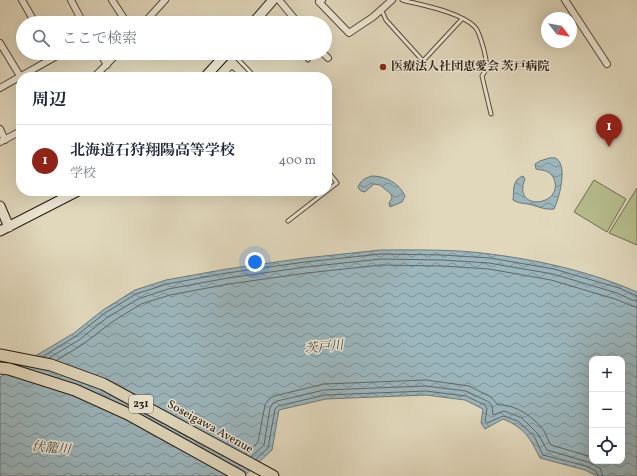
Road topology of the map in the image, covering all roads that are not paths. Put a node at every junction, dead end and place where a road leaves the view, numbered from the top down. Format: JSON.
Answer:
{"nodes":[{"id":1,"x":22,"y":0,"type":"edge"},
{"id":2,"x":71,"y":0,"type":"edge"},
{"id":3,"x":112,"y":0,"type":"edge"},
{"id":4,"x":273,"y":0,"type":"edge"},
{"id":5,"x":279,"y":0,"type":"edge"},
{"id":6,"x":322,"y":0,"type":"edge"},
{"id":7,"x":392,"y":0,"type":"edge"},
{"id":8,"x":402,"y":0,"type":"edge"},
{"id":9,"x":565,"y":0,"type":"edge"},
{"id":10,"x":162,"y":2,"type":"edge"},
{"id":11,"x":381,"y":10,"type":"junction"},
{"id":12,"x":31,"y":16,"type":"edge"},
{"id":13,"x":79,"y":16,"type":"edge"},
{"id":14,"x":122,"y":16,"type":"edge"},
{"id":15,"x":150,"y":16,"type":"edge"},
{"id":16,"x":259,"y":16,"type":"edge"},
{"id":17,"x":292,"y":16,"type":"edge"},
{"id":18,"x":462,"y":19,"type":"junction"},
{"id":19,"x":0,"y":42,"type":"edge"},
{"id":20,"x":46,"y":60,"type":"edge"},
{"id":21,"x":104,"y":60,"type":"edge"},
{"id":22,"x":112,"y":60,"type":"edge"},
{"id":23,"x":220,"y":60,"type":"edge"},
{"id":24,"x":239,"y":60,"type":"edge"},
{"id":25,"x":607,"y":64,"type":"dead end"},
{"id":26,"x":107,"y":65,"type":"junction"},
{"id":27,"x":18,"y":72,"type":"edge"},
{"id":28,"x":26,"y":72,"type":"edge"},
{"id":29,"x":99,"y":72,"type":"edge"},
{"id":30,"x":209,"y":72,"type":"edge"},
{"id":31,"x":250,"y":72,"type":"edge"},
{"id":32,"x":16,"y":78,"type":"edge"},
{"id":33,"x":0,"y":88,"type":"edge"},
{"id":34,"x":491,"y":114,"type":"dead end"},
{"id":35,"x":0,"y":129,"type":"edge"},
{"id":36,"x":16,"y":134,"type":"edge"},
{"id":37,"x":3,"y":141,"type":"edge"},
{"id":38,"x":332,"y":176,"type":"edge"},
{"id":39,"x":332,"y":187,"type":"edge"},
{"id":40,"x":68,"y":196,"type":"edge"},
{"id":41,"x":320,"y":196,"type":"edge"},
{"id":42,"x":0,"y":206,"type":"edge"},
{"id":43,"x":288,"y":221,"type":"dead end"},
{"id":44,"x":9,"y":227,"type":"junction"},
{"id":45,"x":0,"y":231,"type":"edge"},
{"id":46,"x":0,"y":355,"type":"edge"},
{"id":47,"x":0,"y":368,"type":"edge"},
{"id":48,"x":240,"y":476,"type":"edge"},
{"id":49,"x":272,"y":476,"type":"edge"}],
"edges":[{"from":1,"to":12,"type":"street"},
{"from":2,"to":13,"type":"street"},
{"from":3,"to":14,"type":"street"},
{"from":4,"to":16,"type":"main road"},
{"from":5,"to":17,"type":"street"},
{"from":6,"to":11,"type":"street"},
{"from":7,"to":11,"type":"street"},
{"from":8,"to":18,"type":"lane"},
{"from":9,"to":25,"type":"street"},
{"from":10,"to":15,"type":"street"},
{"from":11,"to":18,"type":"lane"},
{"from":18,"to":34,"type":"lane"},
{"from":19,"to":27,"type":"street"},
{"from":20,"to":28,"type":"street"},
{"from":21,"to":26,"type":"street"},
{"from":22,"to":26,"type":"street"},
{"from":23,"to":30,"type":"main road"},
{"from":24,"to":31,"type":"lane"},
{"from":26,"to":29,"type":"street"},
{"from":32,"to":33,"type":"street"},
{"from":35,"to":37,"type":"street"},
{"from":36,"to":37,"type":"street"},
{"from":38,"to":39,"type":"lane"},
{"from":40,"to":44,"type":"main road"},
{"from":41,"to":43,"type":"lane"},
{"from":42,"to":44,"type":"main road"},
{"from":44,"to":45,"type":"main road"},
{"from":46,"to":49,"type":"highway","name":"Soseigawa Avenue","number":"231"},
{"from":47,"to":48,"type":"highway","number":"231"}]}
